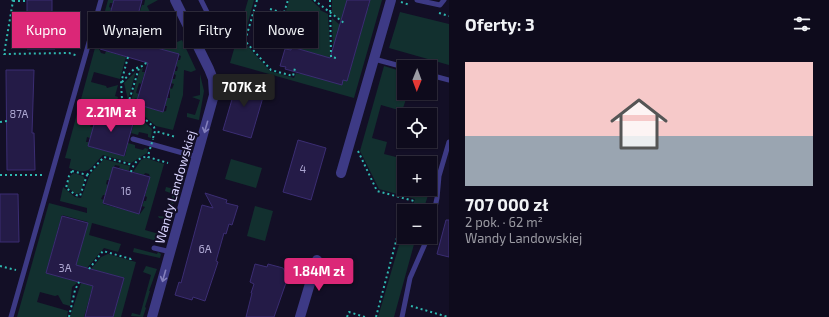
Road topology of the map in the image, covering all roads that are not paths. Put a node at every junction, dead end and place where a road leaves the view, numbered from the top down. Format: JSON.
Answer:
{"nodes":[{"id":1,"x":101,"y":0,"type":"edge"},
{"id":2,"x":175,"y":0,"type":"edge"},
{"id":3,"x":201,"y":0,"type":"edge"},
{"id":4,"x":391,"y":0,"type":"edge"},
{"id":5,"x":417,"y":0,"type":"edge"},
{"id":6,"x":444,"y":0,"type":"edge"},
{"id":7,"x":207,"y":12,"type":"edge"},
{"id":8,"x":374,"y":59,"type":"junction"},
{"id":9,"x":397,"y":65,"type":"edge"},
{"id":10,"x":437,"y":77,"type":"edge"},
{"id":11,"x":449,"y":80,"type":"edge"},
{"id":12,"x":133,"y":139,"type":"dead end"},
{"id":13,"x":449,"y":142,"type":"edge"},
{"id":14,"x":197,"y":157,"type":"junction"},
{"id":15,"x":341,"y":173,"type":"dead end"},
{"id":16,"x":436,"y":204,"type":"edge"},
{"id":17,"x":425,"y":244,"type":"edge"},
{"id":18,"x":154,"y":248,"type":"dead end"},
{"id":19,"x":171,"y":252,"type":"junction"},
{"id":20,"x":317,"y":260,"type":"dead end"},
{"id":21,"x":11,"y":317,"type":"edge"},
{"id":22,"x":152,"y":317,"type":"edge"},
{"id":23,"x":300,"y":317,"type":"edge"},
{"id":24,"x":402,"y":317,"type":"edge"}],
"edges":[{"from":1,"to":21,"type":"lane"},
{"from":2,"to":14,"type":"street","name":"Wandy Landowskiej","one_way":true},
{"from":3,"to":7,"type":"lane"},
{"from":4,"to":8,"type":"street"},
{"from":5,"to":6,"type":"lane"},
{"from":8,"to":9,"type":"lane"},
{"from":8,"to":15,"type":"street"},
{"from":10,"to":11,"type":"lane"},
{"from":12,"to":14,"type":"lane"},
{"from":13,"to":16,"type":"lane"},
{"from":14,"to":19,"type":"street","name":"Wandy Landowskiej"},
{"from":17,"to":24,"type":"lane"},
{"from":18,"to":19,"type":"lane"},
{"from":19,"to":22,"type":"street","name":"Wandy Landowskiej","one_way":true},
{"from":20,"to":23,"type":"street"}]}
